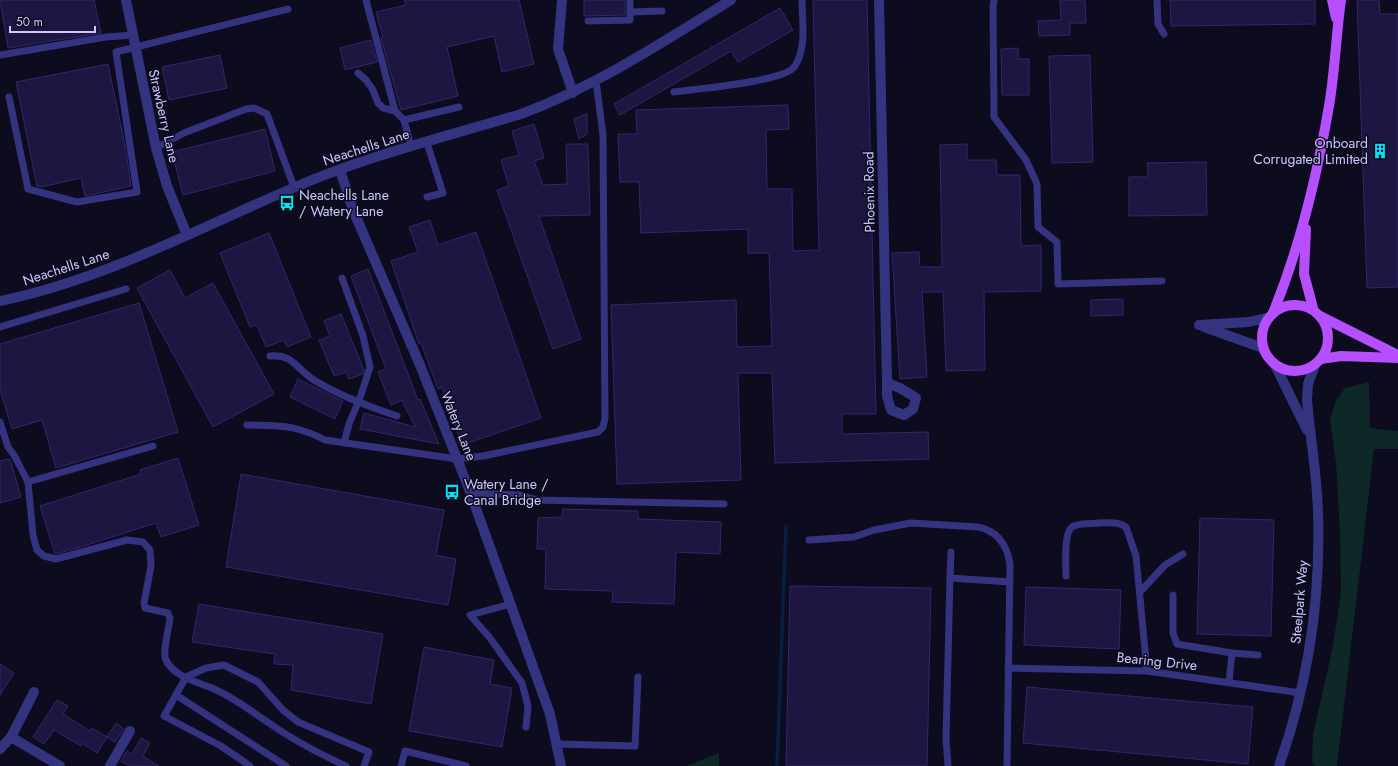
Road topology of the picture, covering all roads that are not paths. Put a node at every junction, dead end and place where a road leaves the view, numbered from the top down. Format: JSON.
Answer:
{"nodes":[{"id":1,"x":126,"y":0,"type":"edge"},
{"id":2,"x":366,"y":0,"type":"edge"},
{"id":3,"x":562,"y":0,"type":"edge"},
{"id":4,"x":630,"y":0,"type":"edge"},
{"id":5,"x":731,"y":0,"type":"edge"},
{"id":6,"x":802,"y":0,"type":"edge"},
{"id":7,"x":879,"y":0,"type":"edge"},
{"id":8,"x":994,"y":0,"type":"edge"},
{"id":9,"x":1157,"y":0,"type":"edge"},
{"id":10,"x":1332,"y":0,"type":"edge"},
{"id":11,"x":1341,"y":0,"type":"edge"},
{"id":12,"x":288,"y":9,"type":"dead end"},
{"id":13,"x":662,"y":11,"type":"dead end"},
{"id":14,"x":630,"y":12,"type":"junction"},
{"id":15,"x":588,"y":21,"type":"dead end"},
{"id":16,"x":1338,"y":24,"type":"junction"},
{"id":17,"x":1164,"y":34,"type":"dead end"},
{"id":18,"x":133,"y":35,"type":"junction"},
{"id":19,"x":135,"y":49,"type":"junction"},
{"id":20,"x":0,"y":55,"type":"edge"},
{"id":21,"x":358,"y":73,"type":"dead end"},
{"id":22,"x":596,"y":81,"type":"junction"},
{"id":23,"x":674,"y":92,"type":"dead end"},
{"id":24,"x":573,"y":93,"type":"junction"},
{"id":25,"x":9,"y":97,"type":"dead end"},
{"id":26,"x":459,"y":107,"type":"dead end"},
{"id":27,"x":395,"y":111,"type":"junction"},
{"id":28,"x":404,"y":120,"type":"junction"},
{"id":29,"x":426,"y":143,"type":"junction"},
{"id":30,"x":411,"y":147,"type":"junction"},
{"id":31,"x":156,"y":148,"type":"junction"},
{"id":32,"x":340,"y":170,"type":"junction"},
{"id":33,"x":294,"y":187,"type":"junction"},
{"id":34,"x":427,"y":197,"type":"dead end"},
{"id":35,"x":1308,"y":208,"type":"junction"},
{"id":36,"x":187,"y":235,"type":"junction"},
{"id":37,"x":342,"y":278,"type":"dead end"},
{"id":38,"x":1162,"y":281,"type":"dead end"},
{"id":39,"x":126,"y":289,"type":"dead end"},
{"id":40,"x":0,"y":301,"type":"edge"},
{"id":41,"x":1313,"y":308,"type":"junction"},
{"id":42,"x":1271,"y":315,"type":"junction"},
{"id":43,"x":1320,"y":316,"type":"junction"},
{"id":44,"x":0,"y":327,"type":"edge"},
{"id":45,"x":1263,"y":348,"type":"junction"},
{"id":46,"x":1398,"y":354,"type":"edge"},
{"id":47,"x":270,"y":356,"type":"dead end"},
{"id":48,"x":1398,"y":358,"type":"edge"},
{"id":49,"x":1318,"y":362,"type":"junction"},
{"id":50,"x":1275,"y":365,"type":"junction"},
{"id":51,"x":887,"y":383,"type":"dead end"},
{"id":52,"x":359,"y":401,"type":"junction"},
{"id":53,"x":397,"y":416,"type":"dead end"},
{"id":54,"x":0,"y":422,"type":"edge"},
{"id":55,"x":247,"y":425,"type":"dead end"},
{"id":56,"x":1310,"y":437,"type":"junction"},
{"id":57,"x":344,"y":443,"type":"junction"},
{"id":58,"x":153,"y":446,"type":"dead end"},
{"id":59,"x":457,"y":459,"type":"junction"},
{"id":60,"x":28,"y":482,"type":"junction"},
{"id":61,"x":470,"y":493,"type":"junction"},
{"id":62,"x":724,"y":504,"type":"dead end"},
{"id":63,"x":808,"y":540,"type":"dead end"},
{"id":64,"x":951,"y":552,"type":"dead end"},
{"id":65,"x":1183,"y":554,"type":"dead end"},
{"id":66,"x":1066,"y":576,"type":"dead end"},
{"id":67,"x":950,"y":578,"type":"junction"},
{"id":68,"x":1010,"y":582,"type":"junction"},
{"id":69,"x":1140,"y":592,"type":"junction"},
{"id":70,"x":1173,"y":595,"type":"dead end"},
{"id":71,"x":510,"y":604,"type":"junction"},
{"id":72,"x":1232,"y":653,"type":"junction"},
{"id":73,"x":1258,"y":655,"type":"dead end"},
{"id":74,"x":1008,"y":668,"type":"junction"},
{"id":75,"x":1146,"y":670,"type":"junction"},
{"id":76,"x":186,"y":677,"type":"junction"},
{"id":77,"x":638,"y":677,"type":"dead end"},
{"id":78,"x":1229,"y":682,"type":"junction"},
{"id":79,"x":34,"y":692,"type":"dead end"},
{"id":80,"x":1302,"y":693,"type":"junction"},
{"id":81,"x":176,"y":695,"type":"junction"},
{"id":82,"x":526,"y":727,"type":"dead end"},
{"id":83,"x":130,"y":731,"type":"dead end"},
{"id":84,"x":11,"y":737,"type":"junction"},
{"id":85,"x":557,"y":744,"type":"junction"},
{"id":86,"x":0,"y":750,"type":"edge"},
{"id":87,"x":435,"y":762,"type":"edge"},
{"id":88,"x":60,"y":766,"type":"edge"},
{"id":89,"x":110,"y":766,"type":"edge"},
{"id":90,"x":250,"y":766,"type":"edge"},
{"id":91,"x":286,"y":766,"type":"edge"},
{"id":92,"x":346,"y":766,"type":"edge"},
{"id":93,"x":364,"y":766,"type":"edge"},
{"id":94,"x":401,"y":766,"type":"edge"},
{"id":95,"x":466,"y":766,"type":"edge"},
{"id":96,"x":561,"y":766,"type":"edge"},
{"id":97,"x":948,"y":766,"type":"edge"},
{"id":98,"x":1006,"y":766,"type":"edge"},
{"id":99,"x":1279,"y":766,"type":"edge"}],
"edges":[{"from":1,"to":18,"type":"street","name":"Strawberry Lane"},
{"from":2,"to":27,"type":"lane"},
{"from":3,"to":24,"type":"street"},
{"from":4,"to":14,"type":"lane"},
{"from":5,"to":22,"type":"street","name":"Neachells Lane"},
{"from":6,"to":23,"type":"lane"},
{"from":7,"to":51,"type":"street","name":"Phoenix Road"},
{"from":8,"to":38,"type":"lane"},
{"from":9,"to":17,"type":"lane"},
{"from":10,"to":16,"type":"main road"},
{"from":11,"to":16,"type":"main road"},
{"from":12,"to":19,"type":"lane"},
{"from":13,"to":14,"type":"lane"},
{"from":14,"to":15,"type":"lane"},
{"from":16,"to":35,"type":"main road"},
{"from":18,"to":19,"type":"street","name":"Strawberry Lane"},
{"from":18,"to":20,"type":"lane"},
{"from":19,"to":25,"type":"lane"},
{"from":19,"to":31,"type":"street","name":"Strawberry Lane"},
{"from":21,"to":27,"type":"lane"},
{"from":22,"to":24,"type":"street","name":"Neachells Lane"},
{"from":22,"to":59,"type":"lane"},
{"from":24,"to":29,"type":"street","name":"Neachells Lane"},
{"from":26,"to":28,"type":"lane"},
{"from":27,"to":28,"type":"lane"},
{"from":28,"to":30,"type":"lane"},
{"from":29,"to":30,"type":"street","name":"Neachells Lane"},
{"from":29,"to":34,"type":"lane"},
{"from":30,"to":32,"type":"street","name":"Neachells Lane"},
{"from":31,"to":33,"type":"lane"},
{"from":31,"to":36,"type":"street","name":"Strawberry Lane"},
{"from":32,"to":33,"type":"street","name":"Neachells Lane"},
{"from":32,"to":59,"type":"street","name":"Watery Lane"},
{"from":33,"to":36,"type":"street","name":"Neachells Lane"},
{"from":35,"to":41,"type":"main road"},
{"from":35,"to":42,"type":"main road"},
{"from":36,"to":40,"type":"street","name":"Neachells Lane"},
{"from":37,"to":52,"type":"lane"},
{"from":39,"to":44,"type":"lane"},
{"from":41,"to":42,"type":"main road"},
{"from":41,"to":43,"type":"main road"},
{"from":42,"to":45,"type":"main road"},
{"from":42,"to":45,"type":"street"},
{"from":43,"to":46,"type":"main road"},
{"from":43,"to":49,"type":"main road"},
{"from":45,"to":50,"type":"main road"},
{"from":47,"to":52,"type":"lane"},
{"from":48,"to":49,"type":"main road"},
{"from":49,"to":50,"type":"main road"},
{"from":49,"to":56,"type":"street","name":"Steelpark Way"},
{"from":50,"to":56,"type":"street","name":"Steelpark Way"},
{"from":52,"to":53,"type":"lane"},
{"from":52,"to":57,"type":"lane"},
{"from":54,"to":60,"type":"lane"},
{"from":55,"to":57,"type":"lane"},
{"from":56,"to":80,"type":"street","name":"Steelpark Way"},
{"from":57,"to":59,"type":"lane"},
{"from":58,"to":60,"type":"lane"},
{"from":59,"to":61,"type":"street","name":"Watery Lane"},
{"from":60,"to":76,"type":"lane"},
{"from":61,"to":62,"type":"lane"},
{"from":61,"to":71,"type":"street","name":"Watery Lane"},
{"from":63,"to":68,"type":"lane"},
{"from":64,"to":67,"type":"lane"},
{"from":65,"to":69,"type":"lane"},
{"from":66,"to":69,"type":"lane"},
{"from":67,"to":68,"type":"lane"},
{"from":67,"to":97,"type":"lane"},
{"from":68,"to":74,"type":"lane"},
{"from":69,"to":75,"type":"lane"},
{"from":70,"to":72,"type":"lane"},
{"from":71,"to":82,"type":"lane"},
{"from":71,"to":85,"type":"street","name":"Watery Lane"},
{"from":72,"to":73,"type":"lane"},
{"from":72,"to":78,"type":"lane"},
{"from":74,"to":75,"type":"lane","name":"Bearing Drive"},
{"from":74,"to":98,"type":"lane"},
{"from":75,"to":78,"type":"lane","name":"Bearing Drive"},
{"from":76,"to":81,"type":"lane"},
{"from":76,"to":92,"type":"lane"},
{"from":76,"to":93,"type":"lane"},
{"from":77,"to":85,"type":"lane"},
{"from":78,"to":80,"type":"lane","name":"Bearing Drive"},
{"from":79,"to":84,"type":"street"},
{"from":80,"to":99,"type":"street","name":"Steelpark Way"},
{"from":81,"to":90,"type":"lane"},
{"from":81,"to":91,"type":"lane"},
{"from":83,"to":89,"type":"street"},
{"from":84,"to":86,"type":"street"},
{"from":84,"to":88,"type":"street"},
{"from":85,"to":96,"type":"street","name":"Watery Lane"},
{"from":87,"to":94,"type":"lane"},
{"from":87,"to":95,"type":"lane"}]}
